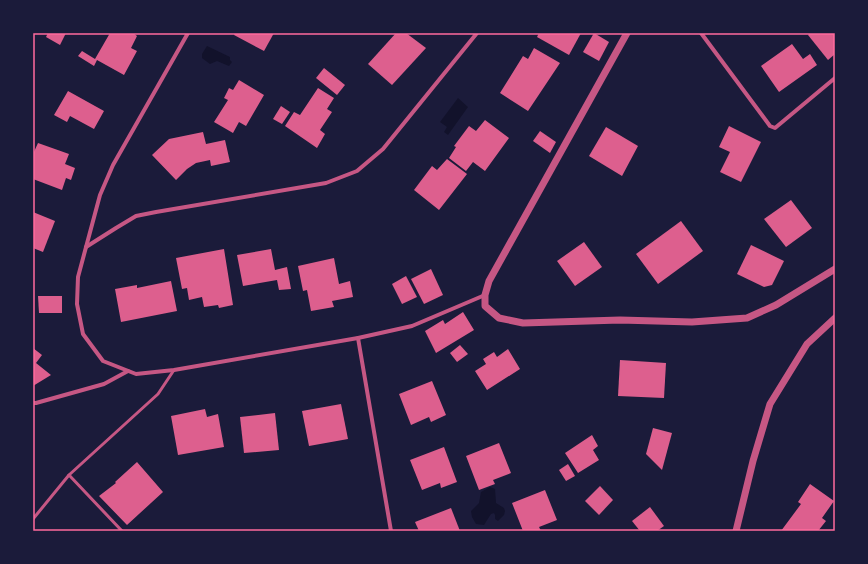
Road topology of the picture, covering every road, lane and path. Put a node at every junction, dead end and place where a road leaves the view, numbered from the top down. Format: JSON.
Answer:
{"nodes":[{"id":1,"x":188,"y":33,"type":"edge"},
{"id":2,"x":477,"y":33,"type":"edge"},
{"id":3,"x":627,"y":33,"type":"edge"},
{"id":4,"x":701,"y":33,"type":"edge"},
{"id":5,"x":835,"y":78,"type":"edge"},
{"id":6,"x":86,"y":248,"type":"junction"},
{"id":7,"x":835,"y":269,"type":"edge"},
{"id":8,"x":485,"y":295,"type":"junction"},
{"id":9,"x":834,"y":321,"type":"edge"},
{"id":10,"x":358,"y":338,"type":"junction"},
{"id":11,"x":174,"y":370,"type":"junction"},
{"id":12,"x":128,"y":371,"type":"junction"},
{"id":13,"x":33,"y":403,"type":"edge"},
{"id":14,"x":70,"y":475,"type":"junction"},
{"id":15,"x":33,"y":519,"type":"edge"},
{"id":16,"x":122,"y":531,"type":"edge"},
{"id":17,"x":392,"y":531,"type":"edge"},
{"id":18,"x":736,"y":531,"type":"edge"}],
"edges":[{"from":1,"to":6,"type":"street"},
{"from":2,"to":6,"type":"street"},
{"from":3,"to":8,"type":"street"},
{"from":4,"to":5,"type":"street"},
{"from":6,"to":12,"type":"street"},
{"from":7,"to":8,"type":"street"},
{"from":8,"to":10,"type":"street"},
{"from":9,"to":18,"type":"street"},
{"from":10,"to":11,"type":"street"},
{"from":10,"to":17,"type":"street"},
{"from":11,"to":12,"type":"street"},
{"from":11,"to":14,"type":"lane"},
{"from":12,"to":13,"type":"street"},
{"from":14,"to":15,"type":"lane"},
{"from":14,"to":16,"type":"lane"}]}
